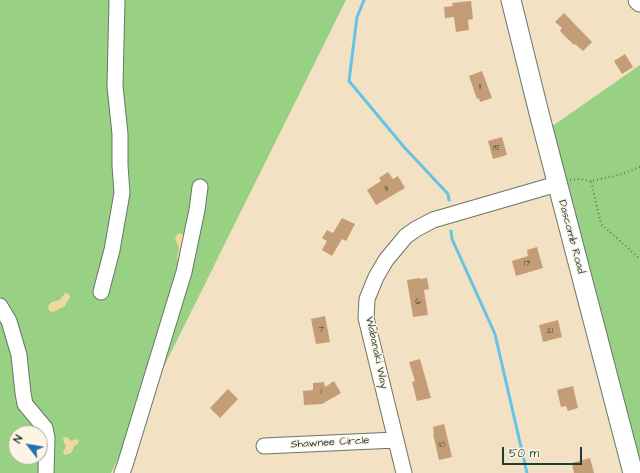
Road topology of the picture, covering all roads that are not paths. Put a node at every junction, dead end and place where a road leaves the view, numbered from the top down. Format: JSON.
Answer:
{"nodes":[{"id":1,"x":117,"y":0,"type":"edge"},
{"id":2,"x":511,"y":0,"type":"edge"},
{"id":3,"x":557,"y":184,"type":"junction"},
{"id":4,"x":200,"y":187,"type":"dead end"},
{"id":5,"x":101,"y":292,"type":"dead end"},
{"id":6,"x":0,"y":306,"type":"edge"},
{"id":7,"x":396,"y":440,"type":"junction"},
{"id":8,"x":264,"y":446,"type":"dead end"},
{"id":9,"x":46,"y":473,"type":"edge"},
{"id":10,"x":122,"y":473,"type":"edge"},
{"id":11,"x":404,"y":473,"type":"edge"},
{"id":12,"x":633,"y":473,"type":"edge"}],
"edges":[{"from":1,"to":5,"type":"street"},
{"from":2,"to":3,"type":"main road","name":"Dascomb Road"},
{"from":3,"to":7,"type":"street","name":"Wabanaki Way"},
{"from":3,"to":12,"type":"main road","name":"Dascomb Road"},
{"from":4,"to":10,"type":"street"},
{"from":6,"to":9,"type":"street"},
{"from":7,"to":8,"type":"street","name":"Shawnee Circle"},
{"from":7,"to":11,"type":"street","name":"Wabanaki Way"}]}
